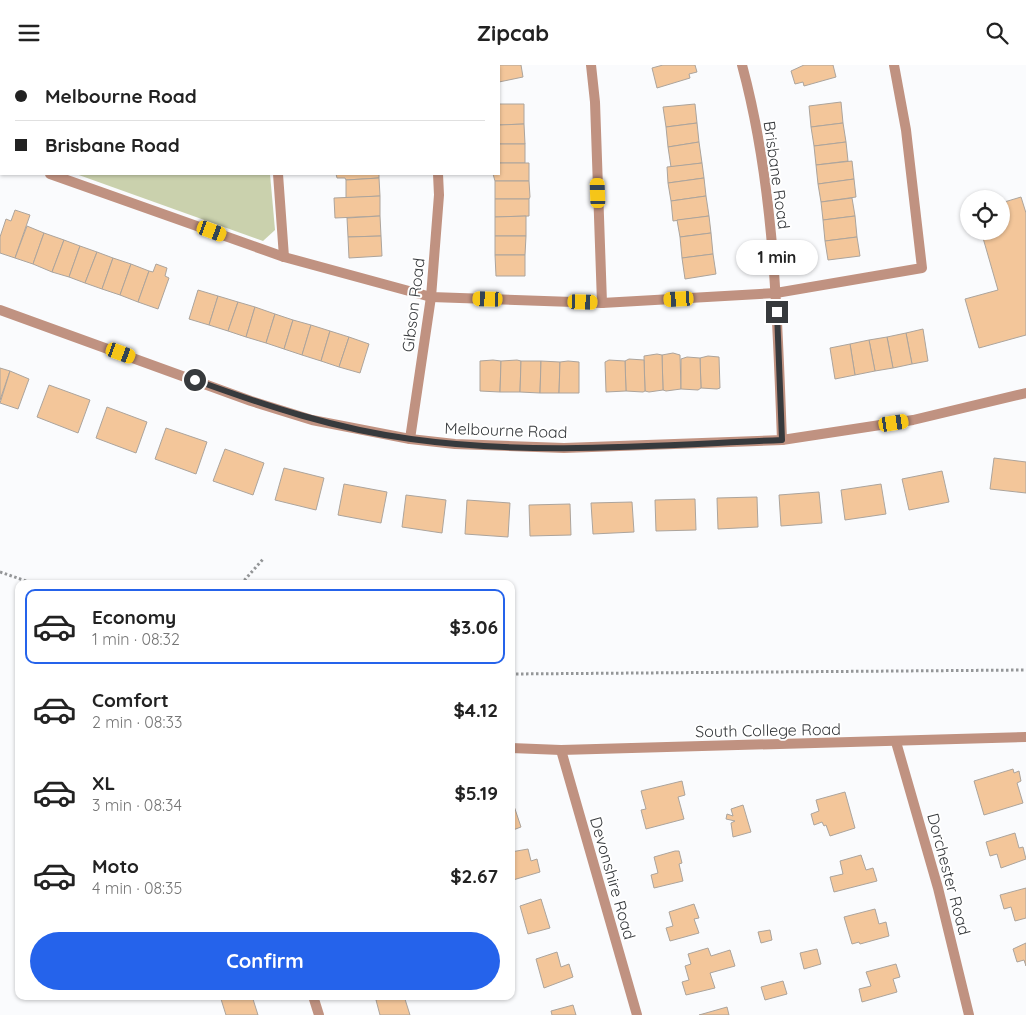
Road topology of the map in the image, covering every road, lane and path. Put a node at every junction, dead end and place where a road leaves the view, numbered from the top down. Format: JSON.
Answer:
{"nodes":[{"id":1,"x":591,"y":65,"type":"edge"},
{"id":2,"x":742,"y":65,"type":"edge"},
{"id":3,"x":894,"y":65,"type":"edge"},
{"id":4,"x":53,"y":175,"type":"edge"},
{"id":5,"x":278,"y":175,"type":"edge"},
{"id":6,"x":438,"y":175,"type":"edge"},
{"id":7,"x":284,"y":257,"type":"junction"},
{"id":8,"x":776,"y":293,"type":"junction"},
{"id":9,"x":431,"y":297,"type":"junction"},
{"id":10,"x":602,"y":303,"type":"junction"},
{"id":11,"x":0,"y":310,"type":"edge"},
{"id":12,"x":1026,"y":393,"type":"edge"},
{"id":13,"x":410,"y":439,"type":"junction"},
{"id":14,"x":782,"y":440,"type":"junction"},
{"id":15,"x":264,"y":558,"type":"dead end"},
{"id":16,"x":2,"y":573,"type":"edge"},
{"id":17,"x":23,"y":580,"type":"edge"},
{"id":18,"x":245,"y":580,"type":"edge"},
{"id":19,"x":1026,"y":670,"type":"edge"},
{"id":20,"x":515,"y":674,"type":"edge"},
{"id":21,"x":1026,"y":737,"type":"edge"},
{"id":22,"x":896,"y":742,"type":"junction"},
{"id":23,"x":515,"y":748,"type":"edge"},
{"id":24,"x":561,"y":749,"type":"junction"},
{"id":25,"x":314,"y":1000,"type":"edge"},
{"id":26,"x":319,"y":1015,"type":"edge"},
{"id":27,"x":637,"y":1015,"type":"edge"},
{"id":28,"x":969,"y":1015,"type":"edge"}],
"edges":[{"from":1,"to":10,"type":"street"},
{"from":2,"to":8,"type":"street","name":"Brisbane Road"},
{"from":3,"to":8,"type":"street"},
{"from":4,"to":7,"type":"street"},
{"from":5,"to":7,"type":"street"},
{"from":6,"to":9,"type":"street","name":"Gibson Road"},
{"from":7,"to":9,"type":"street"},
{"from":8,"to":10,"type":"street"},
{"from":8,"to":14,"type":"street","name":"Brisbane Road"},
{"from":9,"to":10,"type":"street"},
{"from":9,"to":13,"type":"street","name":"Gibson Road"},
{"from":11,"to":13,"type":"street","name":"Melbourne Road"},
{"from":12,"to":14,"type":"street","name":"Melbourne Road"},
{"from":13,"to":14,"type":"street","name":"Melbourne Road"},
{"from":15,"to":18,"type":"path"},
{"from":16,"to":17,"type":"path"},
{"from":19,"to":20,"type":"path"},
{"from":21,"to":22,"type":"street","name":"South College Road"},
{"from":22,"to":24,"type":"street","name":"South College Road"},
{"from":22,"to":28,"type":"street","name":"Dorchester Road"},
{"from":23,"to":24,"type":"street","name":"South College Road"},
{"from":24,"to":27,"type":"street","name":"Devonshire Road"},
{"from":25,"to":26,"type":"street"}]}
